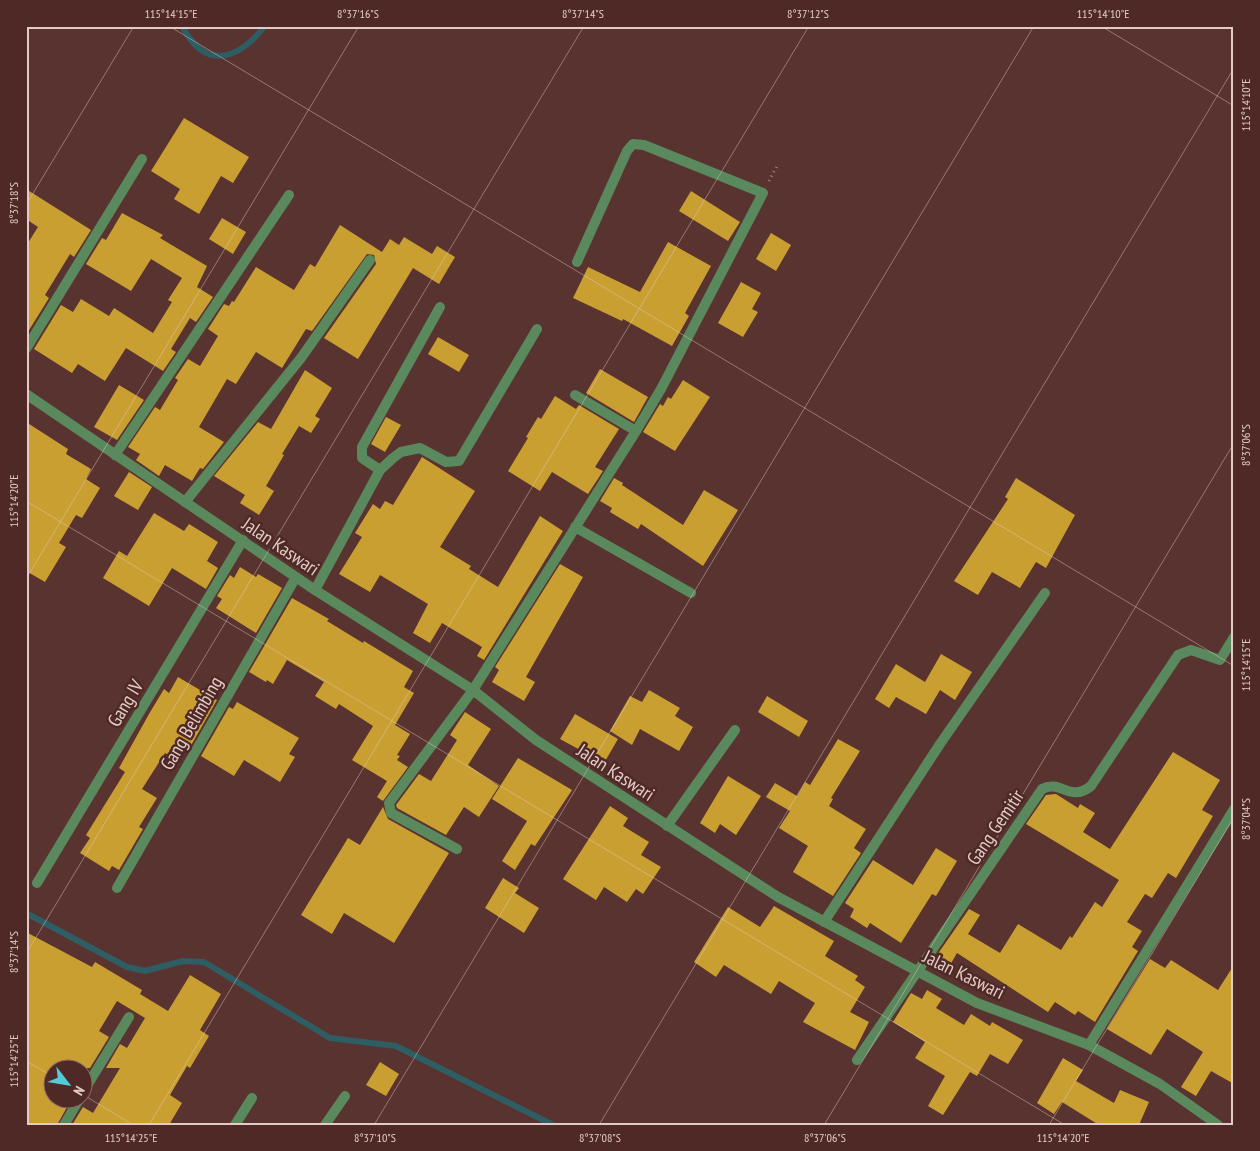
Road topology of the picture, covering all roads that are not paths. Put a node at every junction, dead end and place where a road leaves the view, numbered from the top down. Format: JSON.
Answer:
{"nodes":[{"id":1,"x":142,"y":159,"type":"dead end"},
{"id":2,"x":289,"y":195,"type":"dead end"},
{"id":3,"x":370,"y":260,"type":"dead end"},
{"id":4,"x":577,"y":262,"type":"dead end"},
{"id":5,"x":440,"y":307,"type":"dead end"},
{"id":6,"x":537,"y":329,"type":"dead end"},
{"id":7,"x":26,"y":349,"type":"edge"},
{"id":8,"x":26,"y":394,"type":"edge"},
{"id":9,"x":574,"y":395,"type":"dead end"},
{"id":10,"x":636,"y":431,"type":"junction"},
{"id":11,"x":116,"y":455,"type":"junction"},
{"id":12,"x":380,"y":470,"type":"junction"},
{"id":13,"x":185,"y":502,"type":"junction"},
{"id":14,"x":575,"y":527,"type":"junction"},
{"id":15,"x":243,"y":540,"type":"junction"},
{"id":16,"x":296,"y":577,"type":"junction"},
{"id":17,"x":315,"y":590,"type":"junction"},
{"id":18,"x":691,"y":593,"type":"dead end"},
{"id":19,"x":1045,"y":593,"type":"dead end"},
{"id":20,"x":1234,"y":637,"type":"edge"},
{"id":21,"x":473,"y":690,"type":"junction"},
{"id":22,"x":735,"y":730,"type":"dead end"},
{"id":23,"x":1234,"y":809,"type":"edge"},
{"id":24,"x":667,"y":826,"type":"junction"},
{"id":25,"x":457,"y":849,"type":"dead end"},
{"id":26,"x":37,"y":883,"type":"dead end"},
{"id":27,"x":116,"y":888,"type":"dead end"},
{"id":28,"x":824,"y":922,"type":"junction"},
{"id":29,"x":918,"y":971,"type":"junction"},
{"id":30,"x":129,"y":1017,"type":"dead end"},
{"id":31,"x":1089,"y":1045,"type":"junction"},
{"id":32,"x":857,"y":1060,"type":"dead end"},
{"id":33,"x":92,"y":1078,"type":"edge"},
{"id":34,"x":345,"y":1096,"type":"dead end"},
{"id":35,"x":252,"y":1098,"type":"dead end"},
{"id":36,"x":74,"y":1108,"type":"edge"},
{"id":37,"x":64,"y":1125,"type":"edge"},
{"id":38,"x":235,"y":1125,"type":"edge"},
{"id":39,"x":325,"y":1125,"type":"edge"},
{"id":40,"x":1218,"y":1125,"type":"edge"}],
"edges":[{"from":1,"to":7,"type":"street"},
{"from":2,"to":11,"type":"street"},
{"from":3,"to":13,"type":"street"},
{"from":4,"to":10,"type":"street"},
{"from":5,"to":12,"type":"street"},
{"from":6,"to":12,"type":"street"},
{"from":8,"to":11,"type":"street","name":"Jalan Kaswari"},
{"from":9,"to":10,"type":"street"},
{"from":10,"to":14,"type":"street"},
{"from":11,"to":13,"type":"street","name":"Jalan Kaswari"},
{"from":12,"to":17,"type":"street"},
{"from":13,"to":15,"type":"street","name":"Jalan Kaswari"},
{"from":14,"to":18,"type":"street"},
{"from":14,"to":21,"type":"street"},
{"from":15,"to":16,"type":"street","name":"Jalan Kaswari"},
{"from":15,"to":26,"type":"street","name":"Gang IV"},
{"from":16,"to":17,"type":"street","name":"Jalan Kaswari"},
{"from":16,"to":27,"type":"street","name":"Gang Belimbing"},
{"from":17,"to":21,"type":"street","name":"Jalan Kaswari"},
{"from":19,"to":28,"type":"street"},
{"from":20,"to":29,"type":"street","name":"Gang Gemitir"},
{"from":21,"to":24,"type":"street","name":"Jalan Kaswari"},
{"from":21,"to":25,"type":"street"},
{"from":22,"to":24,"type":"street"},
{"from":23,"to":31,"type":"street"},
{"from":24,"to":28,"type":"street","name":"Jalan Kaswari"},
{"from":28,"to":29,"type":"street","name":"Jalan Kaswari"},
{"from":29,"to":31,"type":"street","name":"Jalan Kaswari"},
{"from":29,"to":32,"type":"street","name":"Gang Gemitir"},
{"from":30,"to":33,"type":"street"},
{"from":31,"to":40,"type":"street","name":"Jalan Kaswari"},
{"from":34,"to":39,"type":"street"},
{"from":35,"to":38,"type":"street"},
{"from":36,"to":37,"type":"street"}]}
